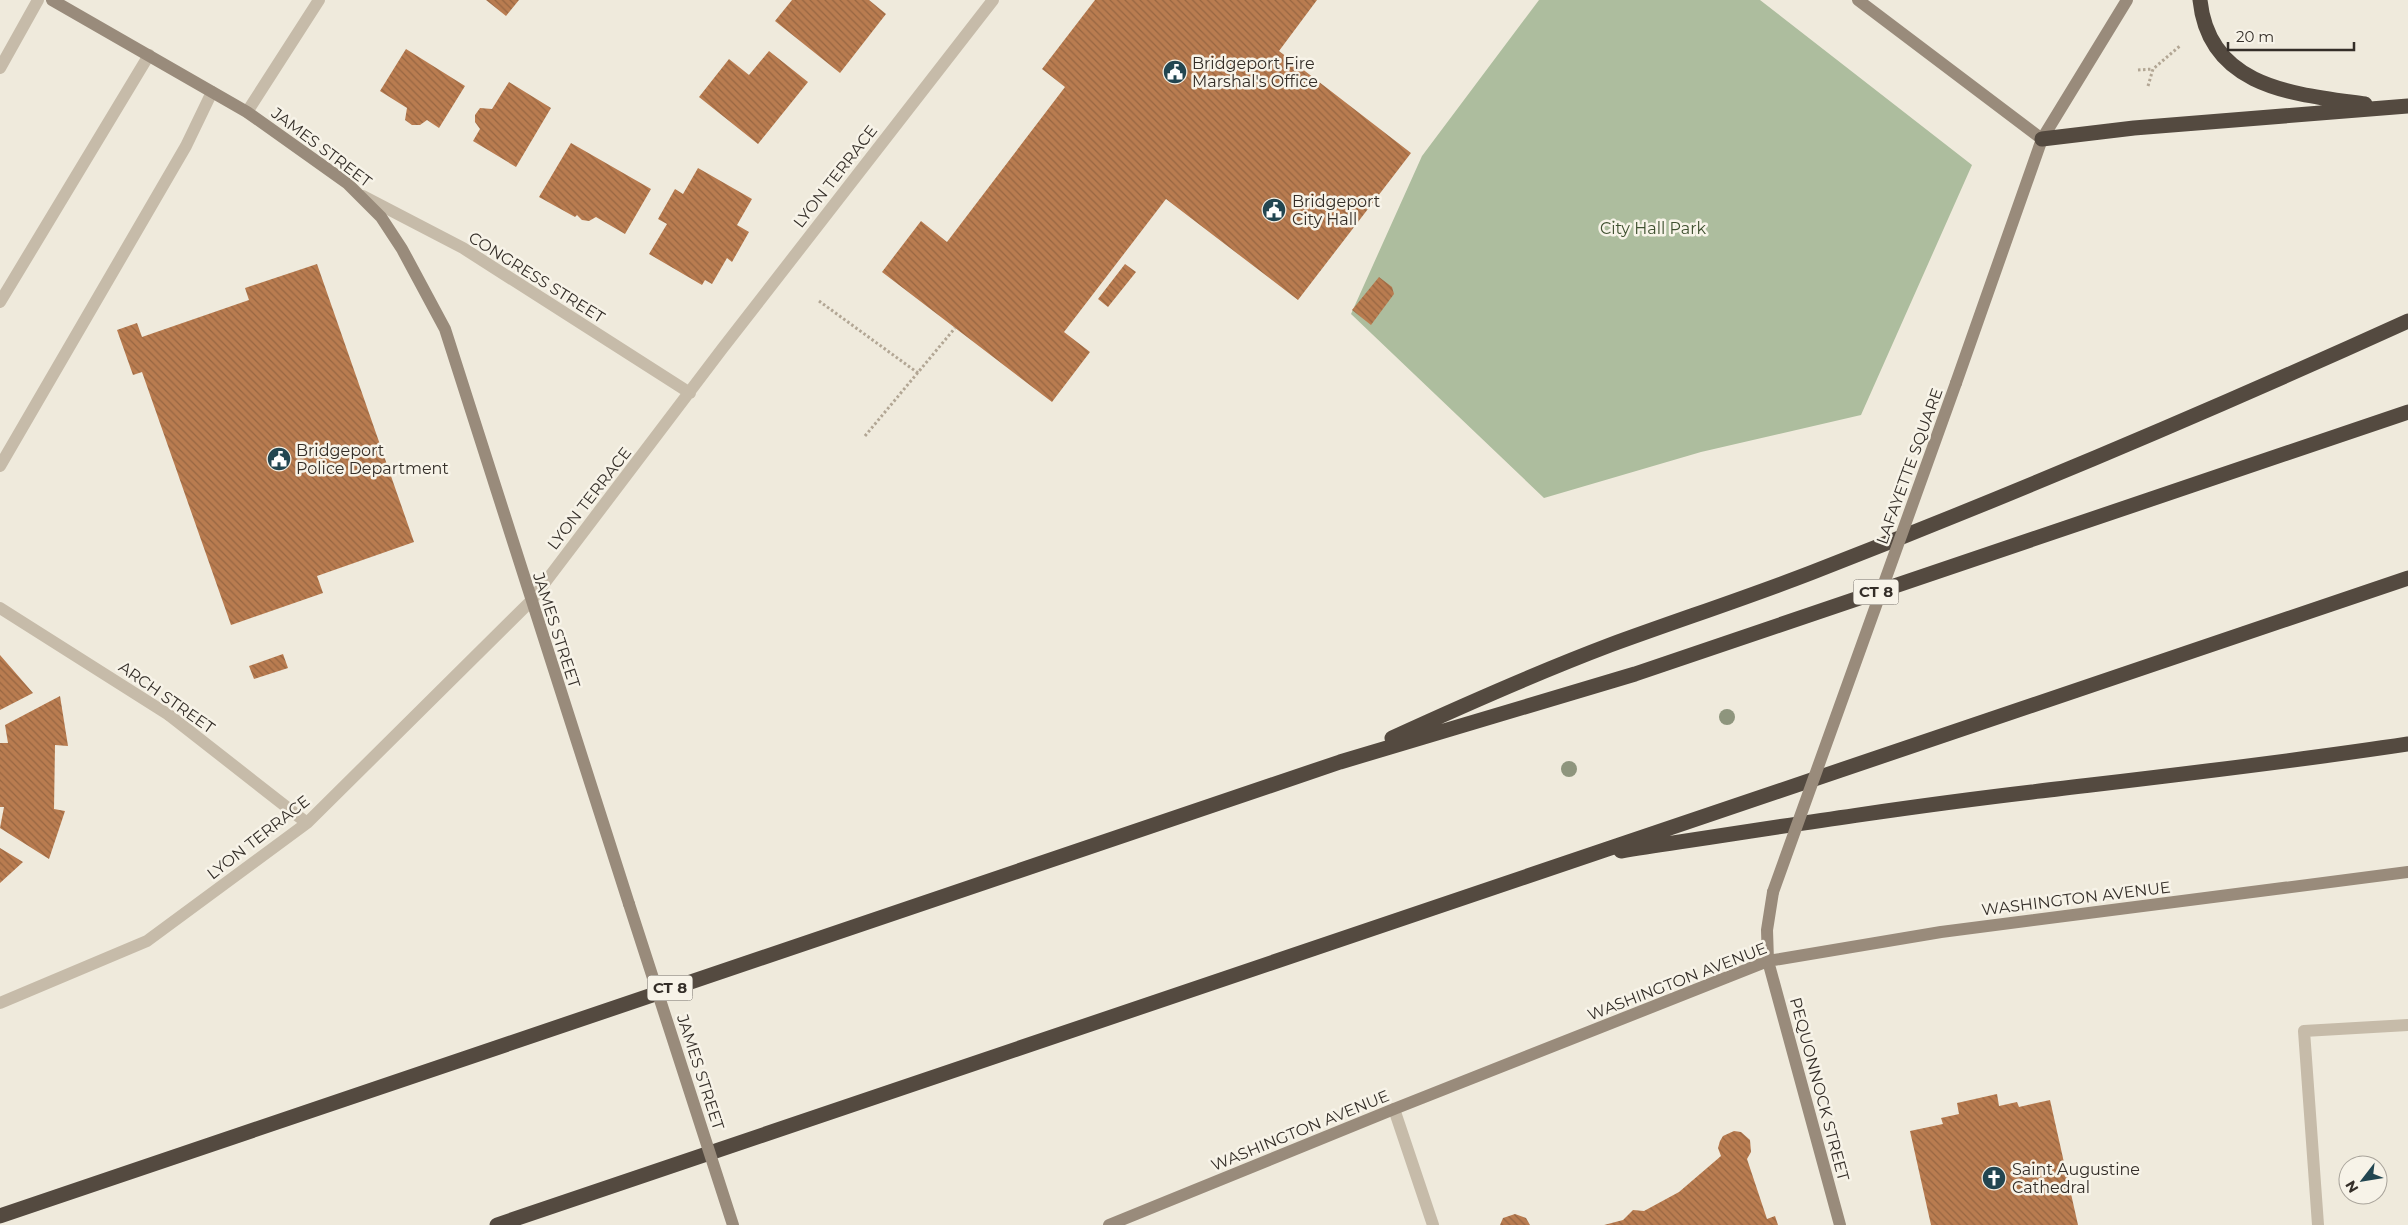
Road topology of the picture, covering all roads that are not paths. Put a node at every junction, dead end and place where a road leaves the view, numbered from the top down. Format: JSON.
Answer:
{"nodes":[{"id":1,"x":38,"y":0,"type":"edge"},
{"id":2,"x":52,"y":0,"type":"edge"},
{"id":3,"x":319,"y":0,"type":"edge"},
{"id":4,"x":993,"y":0,"type":"edge"},
{"id":5,"x":1858,"y":0,"type":"edge"},
{"id":6,"x":2126,"y":0,"type":"edge"},
{"id":7,"x":2200,"y":0,"type":"edge"},
{"id":8,"x":149,"y":56,"type":"junction"},
{"id":9,"x":0,"y":68,"type":"edge"},
{"id":10,"x":212,"y":92,"type":"junction"},
{"id":11,"x":2402,"y":106,"type":"edge"},
{"id":12,"x":247,"y":112,"type":"junction"},
{"id":13,"x":2042,"y":139,"type":"junction"},
{"id":14,"x":363,"y":196,"type":"junction"},
{"id":15,"x":0,"y":302,"type":"edge"},
{"id":16,"x":2408,"y":321,"type":"edge"},
{"id":17,"x":690,"y":393,"type":"junction"},
{"id":18,"x":2408,"y":412,"type":"edge"},
{"id":19,"x":0,"y":466,"type":"edge"},
{"id":20,"x":2408,"y":578,"type":"edge"},
{"id":21,"x":531,"y":601,"type":"junction"},
{"id":22,"x":0,"y":608,"type":"edge"},
{"id":23,"x":2408,"y":744,"type":"edge"},
{"id":24,"x":1340,"y":762,"type":"junction"},
{"id":25,"x":307,"y":823,"type":"junction"},
{"id":26,"x":1583,"y":857,"type":"junction"},
{"id":27,"x":2408,"y":872,"type":"edge"},
{"id":28,"x":1768,"y":961,"type":"junction"},
{"id":29,"x":0,"y":1003,"type":"edge"},
{"id":30,"x":2408,"y":1025,"type":"edge"},
{"id":31,"x":1394,"y":1109,"type":"junction"},
{"id":32,"x":0,"y":1216,"type":"edge"},
{"id":33,"x":497,"y":1225,"type":"edge"},
{"id":34,"x":733,"y":1225,"type":"edge"},
{"id":35,"x":1109,"y":1225,"type":"edge"},
{"id":36,"x":1433,"y":1225,"type":"edge"},
{"id":37,"x":1840,"y":1225,"type":"edge"},
{"id":38,"x":2318,"y":1225,"type":"edge"}],
"edges":[{"from":1,"to":9,"type":"street"},
{"from":2,"to":8,"type":"main road"},
{"from":3,"to":12,"type":"street"},
{"from":4,"to":17,"type":"street","name":"LYON TERRACE"},
{"from":5,"to":13,"type":"main road"},
{"from":6,"to":13,"type":"main road","name":"LAFAYETTE SQUARE"},
{"from":7,"to":11,"type":"highway"},
{"from":8,"to":10,"type":"main road"},
{"from":8,"to":15,"type":"street"},
{"from":10,"to":12,"type":"main road"},
{"from":10,"to":19,"type":"street"},
{"from":11,"to":13,"type":"highway"},
{"from":12,"to":14,"type":"main road","name":"JAMES STREET"},
{"from":13,"to":28,"type":"main road","name":"LAFAYETTE SQUARE","bridge":true},
{"from":14,"to":17,"type":"street","name":"CONGRESS STREET"},
{"from":14,"to":21,"type":"main road","name":"JAMES STREET"},
{"from":16,"to":24,"type":"highway"},
{"from":17,"to":21,"type":"street","name":"LYON TERRACE"},
{"from":18,"to":24,"type":"highway","number":"CT 8"},
{"from":20,"to":26,"type":"highway"},
{"from":21,"to":25,"type":"street","name":"LYON TERRACE"},
{"from":21,"to":34,"type":"main road","name":"JAMES STREET","bridge":true},
{"from":22,"to":25,"type":"street","name":"ARCH STREET"},
{"from":23,"to":26,"type":"highway"},
{"from":24,"to":32,"type":"highway","number":"CT 8"},
{"from":25,"to":29,"type":"street","name":"LYON TERRACE"},
{"from":26,"to":33,"type":"highway"},
{"from":27,"to":28,"type":"main road","name":"WASHINGTON AVENUE"},
{"from":28,"to":31,"type":"main road","name":"WASHINGTON AVENUE"},
{"from":28,"to":37,"type":"main road","name":"PEQUONNOCK STREET"},
{"from":30,"to":38,"type":"street"},
{"from":31,"to":35,"type":"main road","name":"WASHINGTON AVENUE"},
{"from":31,"to":36,"type":"street"}]}
